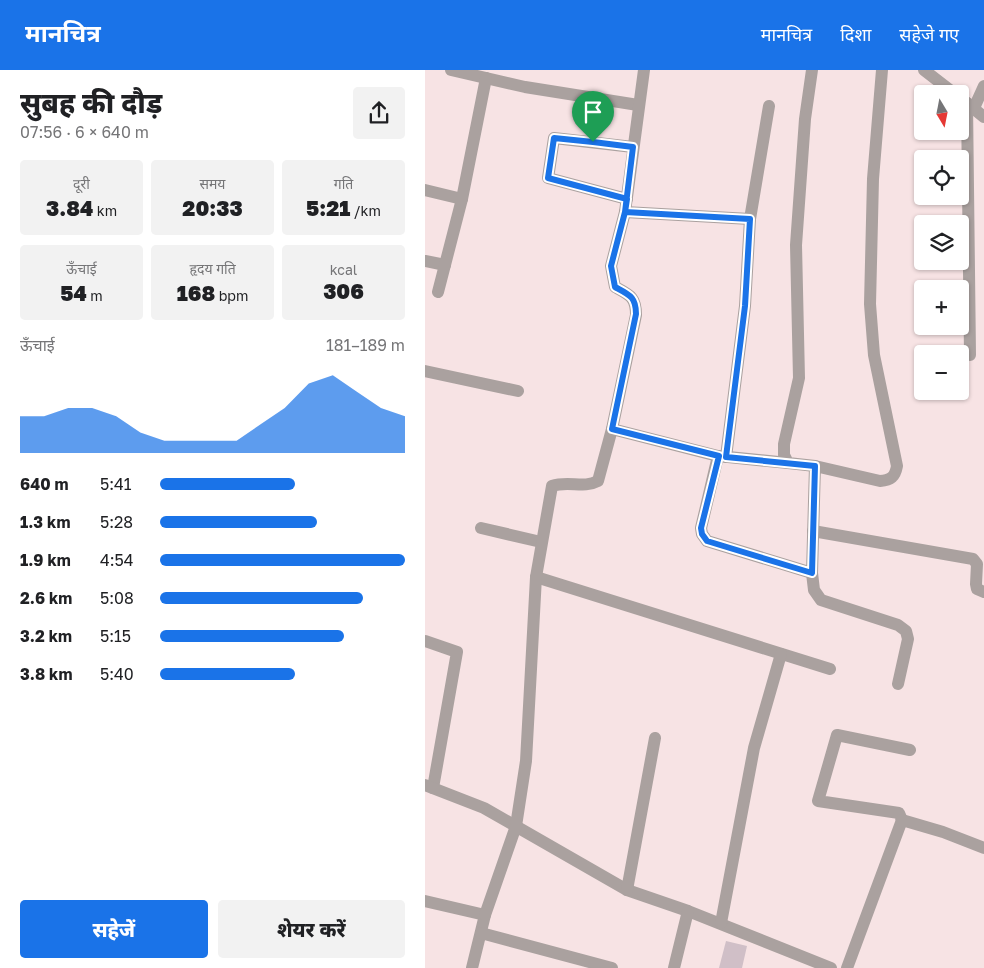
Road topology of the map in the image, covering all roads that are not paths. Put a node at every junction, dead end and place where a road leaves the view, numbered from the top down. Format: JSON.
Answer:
{"nodes":[{"id":1,"x":451,"y":70,"type":"edge"},
{"id":2,"x":644,"y":70,"type":"edge"},
{"id":3,"x":812,"y":70,"type":"edge"},
{"id":4,"x":883,"y":70,"type":"edge"},
{"id":5,"x":924,"y":70,"type":"edge"},
{"id":6,"x":486,"y":78,"type":"junction"},
{"id":7,"x":943,"y":85,"type":"edge"},
{"id":8,"x":984,"y":86,"type":"edge"},
{"id":9,"x":638,"y":105,"type":"junction"},
{"id":10,"x":769,"y":106,"type":"dead end"},
{"id":11,"x":971,"y":106,"type":"edge"},
{"id":12,"x":633,"y":147,"type":"junction"},
{"id":13,"x":425,"y":190,"type":"edge"},
{"id":14,"x":461,"y":199,"type":"junction"},
{"id":15,"x":626,"y":206,"type":"junction"},
{"id":16,"x":750,"y":219,"type":"junction"},
{"id":17,"x":425,"y":260,"type":"edge"},
{"id":18,"x":445,"y":265,"type":"junction"},
{"id":19,"x":438,"y":292,"type":"dead end"},
{"id":20,"x":970,"y":354,"type":"dead end"},
{"id":21,"x":425,"y":371,"type":"edge"},
{"id":22,"x":518,"y":391,"type":"dead end"},
{"id":23,"x":612,"y":429,"type":"junction"},
{"id":24,"x":722,"y":457,"type":"junction"},
{"id":25,"x":789,"y":463,"type":"junction"},
{"id":26,"x":815,"y":466,"type":"junction"},
{"id":27,"x":481,"y":528,"type":"dead end"},
{"id":28,"x":813,"y":532,"type":"junction"},
{"id":29,"x":541,"y":542,"type":"junction"},
{"id":30,"x":812,"y":573,"type":"junction"},
{"id":31,"x":536,"y":577,"type":"junction"},
{"id":32,"x":984,"y":592,"type":"edge"},
{"id":33,"x":425,"y":641,"type":"edge"},
{"id":34,"x":781,"y":654,"type":"junction"},
{"id":35,"x":830,"y":669,"type":"dead end"},
{"id":36,"x":898,"y":684,"type":"dead end"},
{"id":37,"x":655,"y":738,"type":"dead end"},
{"id":38,"x":910,"y":750,"type":"dead end"},
{"id":39,"x":429,"y":786,"type":"edge"},
{"id":40,"x":902,"y":820,"type":"junction"},
{"id":41,"x":516,"y":826,"type":"junction"},
{"id":42,"x":984,"y":848,"type":"edge"},
{"id":43,"x":627,"y":890,"type":"junction"},
{"id":44,"x":425,"y":901,"type":"edge"},
{"id":45,"x":688,"y":911,"type":"junction"},
{"id":46,"x":485,"y":915,"type":"junction"},
{"id":47,"x":721,"y":923,"type":"junction"},
{"id":48,"x":481,"y":933,"type":"junction"},
{"id":49,"x":472,"y":968,"type":"edge"},
{"id":50,"x":612,"y":968,"type":"edge"},
{"id":51,"x":674,"y":968,"type":"edge"},
{"id":52,"x":831,"y":968,"type":"edge"},
{"id":53,"x":847,"y":968,"type":"edge"}],
"edges":[{"from":1,"to":6,"type":"street"},
{"from":2,"to":9,"type":"street"},
{"from":3,"to":25,"type":"street"},
{"from":4,"to":26,"type":"street"},
{"from":5,"to":7,"type":"street"},
{"from":6,"to":9,"type":"street"},
{"from":6,"to":14,"type":"street"},
{"from":8,"to":11,"type":"street"},
{"from":9,"to":12,"type":"street"},
{"from":10,"to":16,"type":"street"},
{"from":11,"to":20,"type":"street"},
{"from":12,"to":15,"type":"street"},
{"from":12,"to":15,"type":"street"},
{"from":13,"to":14,"type":"street"},
{"from":14,"to":18,"type":"street"},
{"from":15,"to":16,"type":"street"},
{"from":15,"to":23,"type":"street"},
{"from":16,"to":24,"type":"street"},
{"from":17,"to":18,"type":"street"},
{"from":18,"to":19,"type":"street"},
{"from":21,"to":22,"type":"street"},
{"from":23,"to":24,"type":"street"},
{"from":23,"to":29,"type":"street"},
{"from":24,"to":25,"type":"street"},
{"from":24,"to":30,"type":"street"},
{"from":25,"to":26,"type":"street"},
{"from":26,"to":28,"type":"street"},
{"from":27,"to":29,"type":"street"},
{"from":28,"to":30,"type":"street"},
{"from":28,"to":32,"type":"street"},
{"from":29,"to":31,"type":"street"},
{"from":30,"to":36,"type":"street"},
{"from":31,"to":34,"type":"street"},
{"from":31,"to":41,"type":"street"},
{"from":33,"to":39,"type":"street"},
{"from":34,"to":35,"type":"street"},
{"from":34,"to":47,"type":"street"},
{"from":37,"to":43,"type":"street"},
{"from":38,"to":40,"type":"street"},
{"from":39,"to":41,"type":"street"},
{"from":40,"to":42,"type":"street"},
{"from":40,"to":53,"type":"street"},
{"from":41,"to":43,"type":"street"},
{"from":41,"to":46,"type":"street"},
{"from":43,"to":45,"type":"street"},
{"from":44,"to":46,"type":"street"},
{"from":45,"to":47,"type":"street"},
{"from":45,"to":51,"type":"street"},
{"from":46,"to":48,"type":"street"},
{"from":47,"to":52,"type":"street"},
{"from":48,"to":49,"type":"street"},
{"from":48,"to":50,"type":"street"}]}
